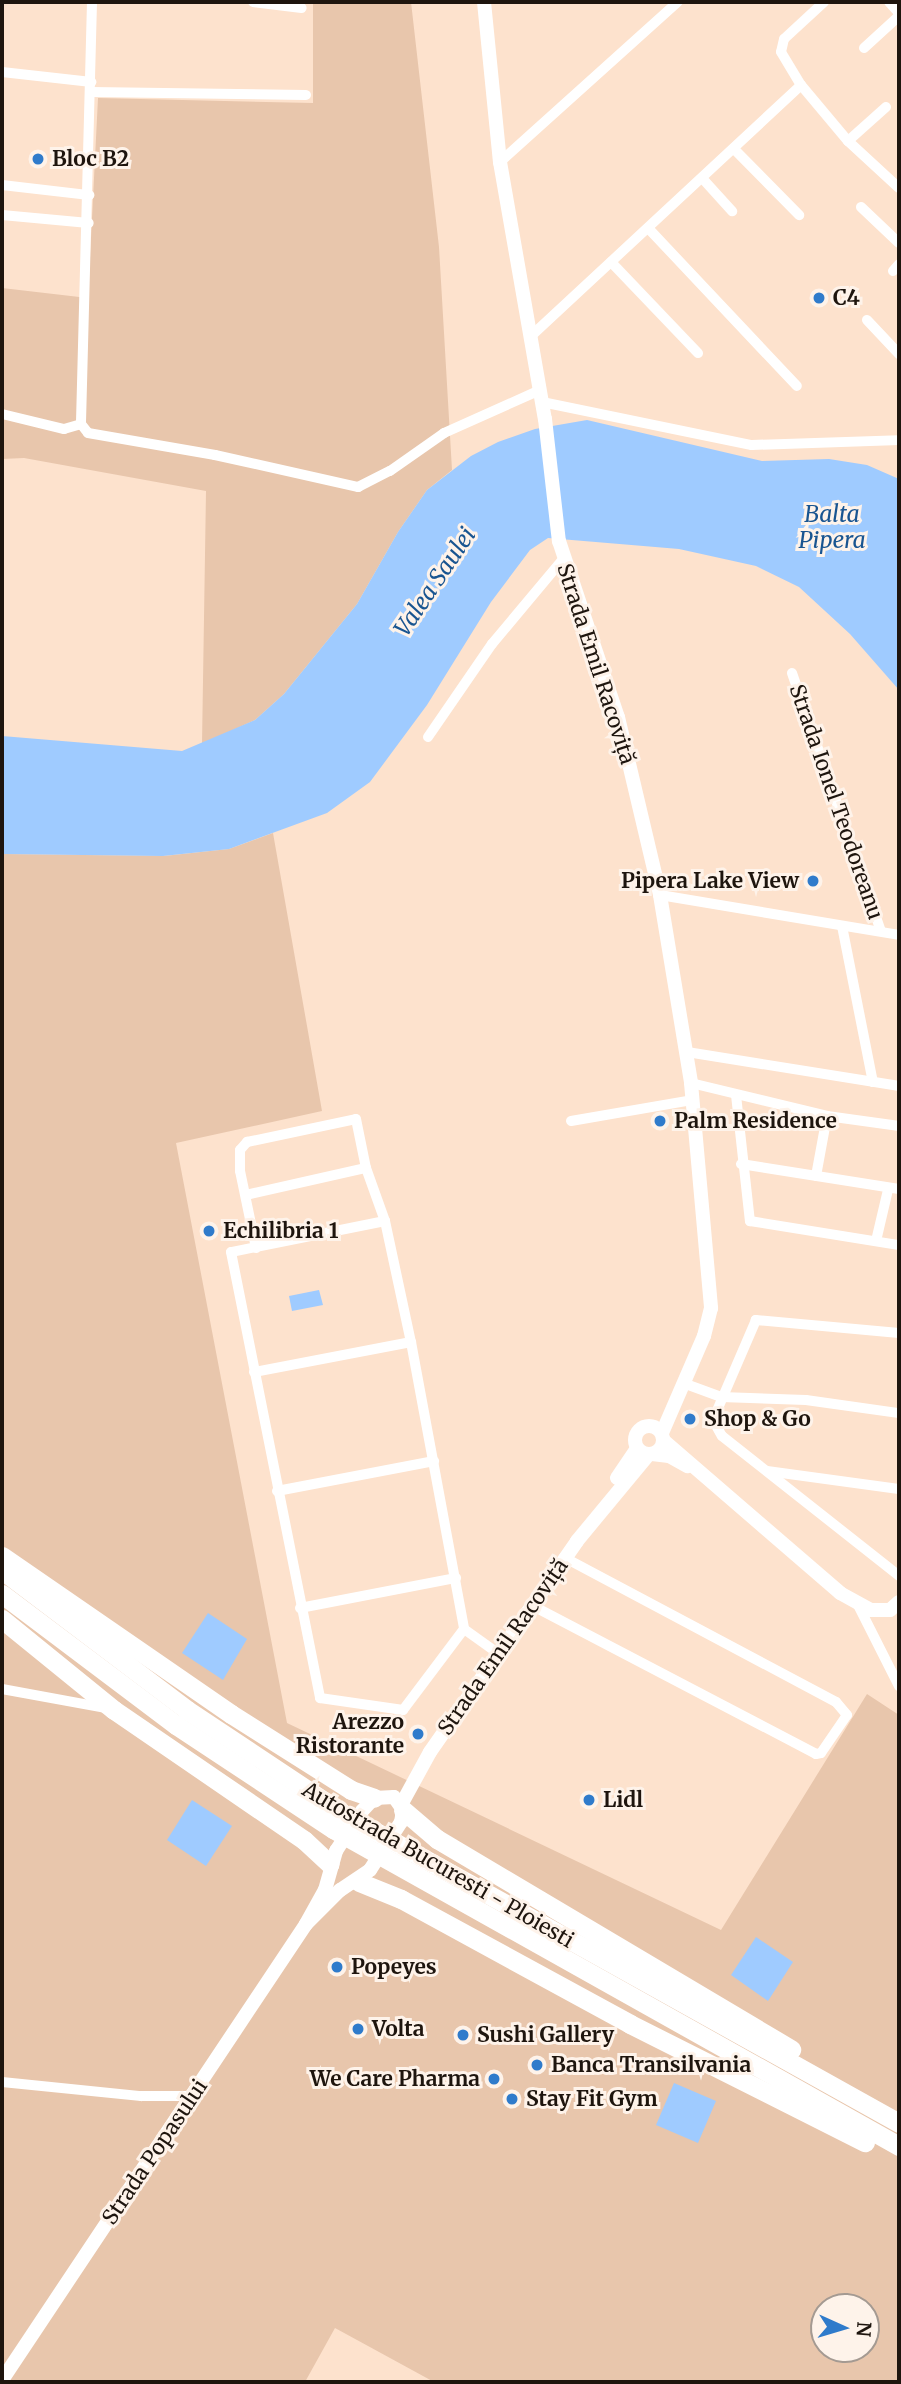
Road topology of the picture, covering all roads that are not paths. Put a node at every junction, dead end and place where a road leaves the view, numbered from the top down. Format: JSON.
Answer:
{"nodes":[{"id":1,"x":92,"y":2,"type":"edge"},
{"id":2,"x":253,"y":2,"type":"edge"},
{"id":3,"x":484,"y":2,"type":"edge"},
{"id":4,"x":678,"y":2,"type":"edge"},
{"id":5,"x":824,"y":2,"type":"edge"},
{"id":6,"x":889,"y":2,"type":"edge"},
{"id":7,"x":302,"y":8,"type":"dead end"},
{"id":8,"x":899,"y":14,"type":"edge"},
{"id":9,"x":864,"y":48,"type":"dead end"},
{"id":10,"x":2,"y":72,"type":"edge"},
{"id":11,"x":802,"y":85,"type":"junction"},
{"id":12,"x":91,"y":87,"type":"junction"},
{"id":13,"x":306,"y":95,"type":"dead end"},
{"id":14,"x":886,"y":107,"type":"dead end"},
{"id":15,"x":848,"y":141,"type":"junction"},
{"id":16,"x":734,"y":149,"type":"junction"},
{"id":17,"x":500,"y":162,"type":"junction"},
{"id":18,"x":702,"y":178,"type":"junction"},
{"id":19,"x":2,"y":185,"type":"edge"},
{"id":20,"x":899,"y":188,"type":"edge"},
{"id":21,"x":89,"y":195,"type":"junction"},
{"id":22,"x":861,"y":207,"type":"dead end"},
{"id":23,"x":732,"y":211,"type":"dead end"},
{"id":24,"x":2,"y":215,"type":"edge"},
{"id":25,"x":799,"y":215,"type":"dead end"},
{"id":26,"x":89,"y":223,"type":"junction"},
{"id":27,"x":648,"y":228,"type":"junction"},
{"id":28,"x":899,"y":243,"type":"edge"},
{"id":29,"x":611,"y":262,"type":"junction"},
{"id":30,"x":867,"y":320,"type":"dead end"},
{"id":31,"x":530,"y":337,"type":"junction"},
{"id":32,"x":698,"y":353,"type":"dead end"},
{"id":33,"x":899,"y":354,"type":"edge"},
{"id":34,"x":797,"y":386,"type":"dead end"},
{"id":35,"x":541,"y":396,"type":"junction"},
{"id":36,"x":2,"y":414,"type":"edge"},
{"id":37,"x":81,"y":424,"type":"junction"},
{"id":38,"x":899,"y":440,"type":"edge"},
{"id":39,"x":562,"y":559,"type":"junction"},
{"id":40,"x":792,"y":673,"type":"dead end"},
{"id":41,"x":428,"y":737,"type":"dead end"},
{"id":42,"x":660,"y":895,"type":"junction"},
{"id":43,"x":842,"y":926,"type":"junction"},
{"id":44,"x":881,"y":931,"type":"junction"},
{"id":45,"x":899,"y":935,"type":"edge"},
{"id":46,"x":687,"y":1052,"type":"junction"},
{"id":47,"x":873,"y":1082,"type":"junction"},
{"id":48,"x":691,"y":1083,"type":"junction"},
{"id":49,"x":899,"y":1086,"type":"edge"},
{"id":50,"x":736,"y":1095,"type":"junction"},
{"id":51,"x":693,"y":1100,"type":"junction"},
{"id":52,"x":827,"y":1116,"type":"junction"},
{"id":53,"x":571,"y":1121,"type":"dead end"},
{"id":54,"x":899,"y":1126,"type":"edge"},
{"id":55,"x":741,"y":1164,"type":"junction"},
{"id":56,"x":366,"y":1168,"type":"junction"},
{"id":57,"x":816,"y":1176,"type":"junction"},
{"id":58,"x":894,"y":1190,"type":"edge"},
{"id":59,"x":246,"y":1195,"type":"junction"},
{"id":60,"x":386,"y":1221,"type":"junction"},
{"id":61,"x":876,"y":1241,"type":"junction"},
{"id":62,"x":899,"y":1245,"type":"edge"},
{"id":63,"x":256,"y":1248,"type":"junction"},
{"id":64,"x":899,"y":1333,"type":"edge"},
{"id":65,"x":411,"y":1342,"type":"junction"},
{"id":66,"x":254,"y":1373,"type":"junction"},
{"id":67,"x":682,"y":1383,"type":"junction"},
{"id":68,"x":720,"y":1397,"type":"junction"},
{"id":69,"x":673,"y":1405,"type":"junction"},
{"id":70,"x":899,"y":1412,"type":"edge"},
{"id":71,"x":660,"y":1433,"type":"junction"},
{"id":72,"x":646,"y":1452,"type":"junction"},
{"id":73,"x":434,"y":1461,"type":"junction"},
{"id":74,"x":765,"y":1470,"type":"junction"},
{"id":75,"x":899,"y":1489,"type":"edge"},
{"id":76,"x":277,"y":1491,"type":"junction"},
{"id":77,"x":745,"y":1511,"type":"junction"},
{"id":78,"x":2,"y":1556,"type":"edge"},
{"id":79,"x":565,"y":1558,"type":"junction"},
{"id":80,"x":2,"y":1570,"type":"edge"},
{"id":81,"x":899,"y":1576,"type":"edge"},
{"id":82,"x":456,"y":1578,"type":"junction"},
{"id":83,"x":2,"y":1594,"type":"edge"},
{"id":84,"x":899,"y":1602,"type":"edge"},
{"id":85,"x":858,"y":1605,"type":"junction"},
{"id":86,"x":533,"y":1606,"type":"junction"},
{"id":87,"x":300,"y":1608,"type":"junction"},
{"id":88,"x":2,"y":1619,"type":"edge"},
{"id":89,"x":467,"y":1631,"type":"junction"},
{"id":90,"x":499,"y":1654,"type":"junction"},
{"id":91,"x":899,"y":1686,"type":"edge"},
{"id":92,"x":2,"y":1689,"type":"edge"},
{"id":93,"x":114,"y":1710,"type":"junction"},
{"id":94,"x":430,"y":1752,"type":"junction"},
{"id":95,"x":264,"y":1773,"type":"junction"},
{"id":96,"x":381,"y":1797,"type":"junction"},
{"id":97,"x":402,"y":1808,"type":"junction"},
{"id":98,"x":330,"y":1867,"type":"junction"},
{"id":99,"x":354,"y":1883,"type":"junction"},
{"id":100,"x":306,"y":1924,"type":"junction"},
{"id":101,"x":2,"y":2082,"type":"edge"},
{"id":102,"x":192,"y":2096,"type":"junction"},
{"id":103,"x":899,"y":2123,"type":"edge"},
{"id":104,"x":899,"y":2146,"type":"edge"},
{"id":105,"x":899,"y":2159,"type":"edge"},
{"id":106,"x":2,"y":2380,"type":"edge"}],
"edges":[{"from":1,"to":12,"type":"street"},
{"from":2,"to":7,"type":"street"},
{"from":3,"to":17,"type":"street","name":"Strada Emil Racoviță"},
{"from":4,"to":17,"type":"street"},
{"from":5,"to":11,"type":"street"},
{"from":6,"to":8,"type":"street"},
{"from":8,"to":9,"type":"street"},
{"from":10,"to":12,"type":"street"},
{"from":11,"to":15,"type":"street"},
{"from":11,"to":16,"type":"street"},
{"from":12,"to":13,"type":"street"},
{"from":12,"to":21,"type":"street"},
{"from":14,"to":15,"type":"street"},
{"from":15,"to":20,"type":"street"},
{"from":16,"to":18,"type":"street"},
{"from":16,"to":25,"type":"street"},
{"from":17,"to":31,"type":"street","name":"Strada Emil Racoviță"},
{"from":18,"to":23,"type":"street"},
{"from":18,"to":27,"type":"street"},
{"from":19,"to":21,"type":"street"},
{"from":21,"to":26,"type":"street"},
{"from":22,"to":28,"type":"street"},
{"from":24,"to":26,"type":"street"},
{"from":26,"to":37,"type":"street"},
{"from":27,"to":29,"type":"street"},
{"from":27,"to":34,"type":"street"},
{"from":29,"to":31,"type":"street"},
{"from":29,"to":32,"type":"street"},
{"from":30,"to":33,"type":"street"},
{"from":31,"to":35,"type":"street","name":"Strada Emil Racoviță"},
{"from":35,"to":37,"type":"street"},
{"from":35,"to":38,"type":"street"},
{"from":35,"to":39,"type":"street","name":"Strada Emil Racoviță"},
{"from":36,"to":37,"type":"street"},
{"from":39,"to":41,"type":"street"},
{"from":39,"to":42,"type":"street","name":"Strada Emil Racoviță"},
{"from":40,"to":44,"type":"street","name":"Strada Ionel Teodoreanu"},
{"from":42,"to":43,"type":"street"},
{"from":42,"to":46,"type":"street","name":"Strada Emil Racoviță"},
{"from":43,"to":44,"type":"street"},
{"from":43,"to":47,"type":"street"},
{"from":44,"to":45,"type":"street"},
{"from":46,"to":47,"type":"street"},
{"from":46,"to":48,"type":"street","name":"Strada Emil Racoviță"},
{"from":47,"to":49,"type":"street"},
{"from":48,"to":50,"type":"street"},
{"from":48,"to":51,"type":"street","name":"Strada Emil Racoviță"},
{"from":50,"to":52,"type":"street"},
{"from":50,"to":55,"type":"street"},
{"from":51,"to":53,"type":"street"},
{"from":51,"to":67,"type":"street","name":"Strada Emil Racoviță"},
{"from":52,"to":54,"type":"street"},
{"from":52,"to":57,"type":"street"},
{"from":55,"to":57,"type":"street"},
{"from":55,"to":61,"type":"street"},
{"from":56,"to":59,"type":"street"},
{"from":56,"to":59,"type":"street","name":"Strada Emil Racoviță"},
{"from":56,"to":60,"type":"street","name":"Strada Emil Racoviță"},
{"from":57,"to":58,"type":"street"},
{"from":58,"to":61,"type":"street"},
{"from":59,"to":63,"type":"street","name":"Strada Emil Racoviță"},
{"from":60,"to":63,"type":"street","name":"Strada Emil Racoviță"},
{"from":60,"to":65,"type":"street","name":"Strada Emil Racoviță"},
{"from":61,"to":62,"type":"street"},
{"from":63,"to":66,"type":"street","name":"Strada Emil Racoviță"},
{"from":64,"to":68,"type":"street"},
{"from":65,"to":66,"type":"street"},
{"from":65,"to":73,"type":"street","name":"Strada Emil Racoviță"},
{"from":66,"to":76,"type":"street","name":"Strada Emil Racoviță"},
{"from":67,"to":68,"type":"street"},
{"from":67,"to":69,"type":"street","name":"Strada Emil Racoviță"},
{"from":68,"to":70,"type":"street"},
{"from":68,"to":74,"type":"street"},
{"from":69,"to":71,"type":"street","name":"Strada Emil Racoviță"},
{"from":69,"to":77,"type":"street"},
{"from":71,"to":72,"type":"street","name":"Strada Emil Racoviță"},
{"from":71,"to":72,"type":"street","name":"Strada Emil Racoviță"},
{"from":71,"to":77,"type":"street"},
{"from":72,"to":77,"type":"street"},
{"from":72,"to":79,"type":"street","name":"Strada Emil Racoviță"},
{"from":73,"to":76,"type":"street"},
{"from":73,"to":82,"type":"street","name":"Strada Emil Racoviță"},
{"from":74,"to":75,"type":"street"},
{"from":74,"to":81,"type":"street"},
{"from":76,"to":87,"type":"street","name":"Strada Emil Racoviță"},
{"from":77,"to":85,"type":"street"},
{"from":78,"to":96,"type":"highway"},
{"from":79,"to":86,"type":"street","name":"Strada Emil Racoviță"},
{"from":79,"to":86,"type":"street"},
{"from":80,"to":95,"type":"highway","name":"Autostrada Bucuresti - Ploiesti"},
{"from":82,"to":87,"type":"street"},
{"from":82,"to":89,"type":"street","name":"Strada Emil Racoviță"},
{"from":83,"to":95,"type":"highway","name":"Autostrada Bucuresti - Ploiesti"},
{"from":84,"to":85,"type":"street"},
{"from":85,"to":91,"type":"street"},
{"from":86,"to":90,"type":"street","name":"Strada Emil Racoviță"},
{"from":87,"to":89,"type":"street","name":"Strada Emil Racoviță"},
{"from":88,"to":93,"type":"highway"},
{"from":89,"to":90,"type":"street"},
{"from":90,"to":94,"type":"street","name":"Strada Emil Racoviță"},
{"from":92,"to":93,"type":"street"},
{"from":93,"to":98,"type":"highway"},
{"from":94,"to":96,"type":"street","name":"Strada Emil Racoviță"},
{"from":94,"to":97,"type":"street","name":"Strada Emil Racoviță"},
{"from":95,"to":103,"type":"highway","name":"Autostrada Bucuresti - Ploiesti"},
{"from":95,"to":104,"type":"highway","name":"Autostrada Bucuresti - Ploiesti"},
{"from":96,"to":97,"type":"street"},
{"from":96,"to":98,"type":"street","name":"Strada Popasului"},
{"from":97,"to":99,"type":"street","name":"Strada Popasului"},
{"from":97,"to":103,"type":"highway"},
{"from":98,"to":99,"type":"street"},
{"from":98,"to":100,"type":"street","name":"Strada Popasului"},
{"from":99,"to":100,"type":"street","name":"Strada Popasului"},
{"from":99,"to":105,"type":"highway"},
{"from":100,"to":102,"type":"street","name":"Strada Popasului"},
{"from":101,"to":102,"type":"street"},
{"from":102,"to":106,"type":"street","name":"Strada Popasului"}]}
